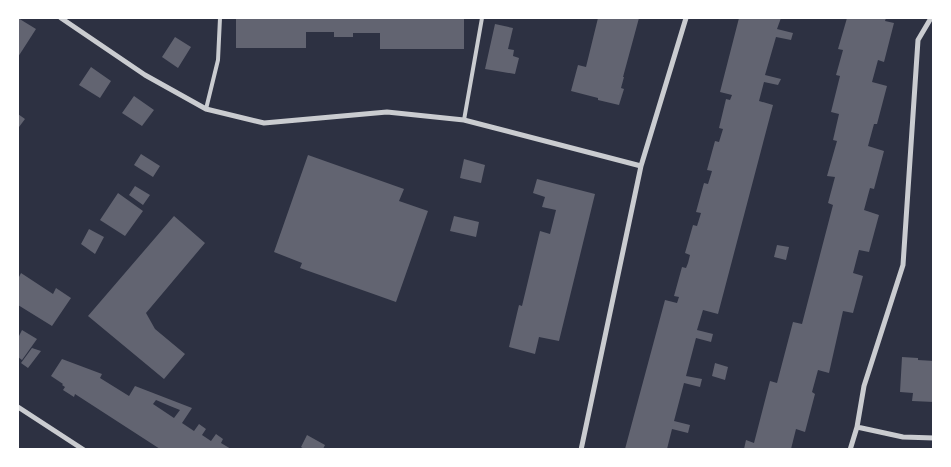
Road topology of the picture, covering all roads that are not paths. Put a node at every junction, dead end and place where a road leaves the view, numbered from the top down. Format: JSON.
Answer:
{"nodes":[{"id":1,"x":61,"y":18,"type":"edge"},
{"id":2,"x":220,"y":18,"type":"edge"},
{"id":3,"x":482,"y":18,"type":"edge"},
{"id":4,"x":686,"y":18,"type":"edge"},
{"id":5,"x":931,"y":18,"type":"edge"},
{"id":6,"x":206,"y":109,"type":"junction"},
{"id":7,"x":464,"y":120,"type":"junction"},
{"id":8,"x":641,"y":166,"type":"junction"},
{"id":9,"x":18,"y":407,"type":"edge"},
{"id":10,"x":857,"y":427,"type":"junction"},
{"id":11,"x":934,"y":438,"type":"edge"},
{"id":12,"x":81,"y":449,"type":"edge"},
{"id":13,"x":581,"y":450,"type":"edge"},
{"id":14,"x":850,"y":450,"type":"edge"}],
"edges":[{"from":1,"to":6,"type":"street"},
{"from":2,"to":6,"type":"lane"},
{"from":3,"to":7,"type":"lane"},
{"from":4,"to":8,"type":"street"},
{"from":5,"to":10,"type":"street"},
{"from":6,"to":7,"type":"street"},
{"from":7,"to":8,"type":"street"},
{"from":8,"to":13,"type":"street"},
{"from":9,"to":12,"type":"street"},
{"from":10,"to":11,"type":"street"},
{"from":10,"to":14,"type":"street"}]}
